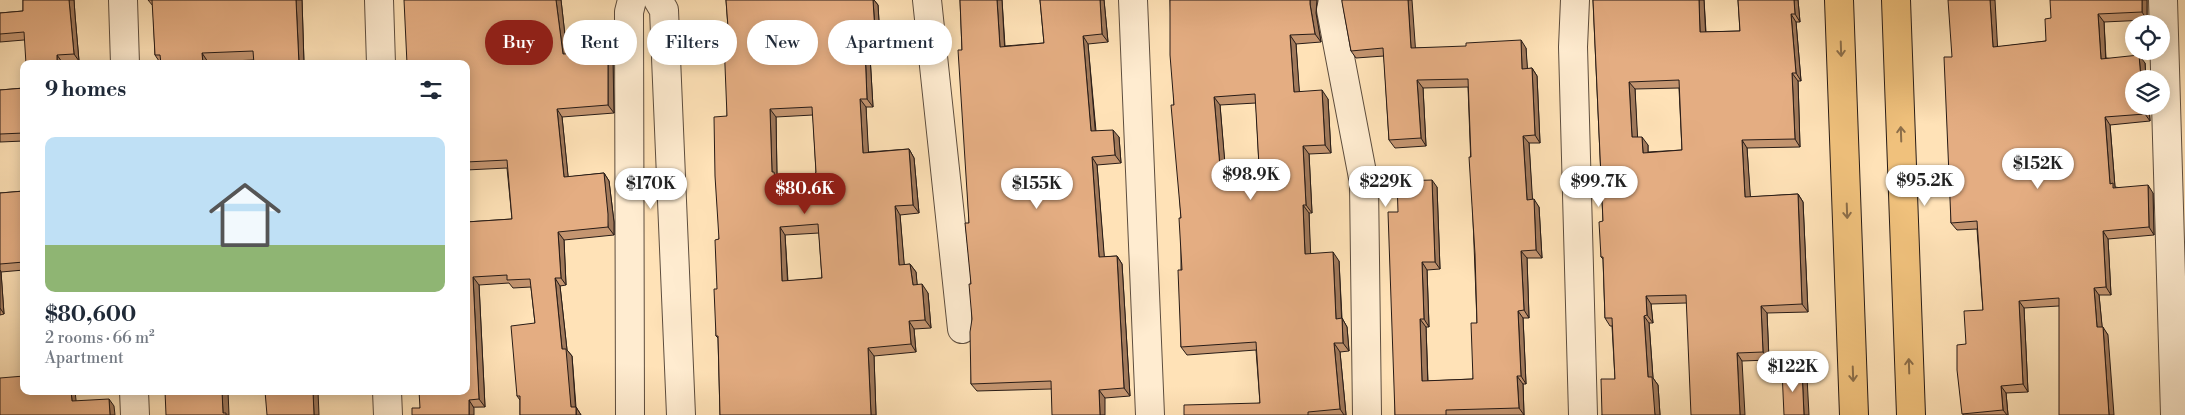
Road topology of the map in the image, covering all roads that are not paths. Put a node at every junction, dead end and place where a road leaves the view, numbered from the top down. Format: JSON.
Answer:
{"nodes":[{"id":1,"x":124,"y":0,"type":"edge"},
{"id":2,"x":379,"y":0,"type":"edge"},
{"id":3,"x":632,"y":0,"type":"edge"},
{"id":4,"x":658,"y":0,"type":"edge"},
{"id":5,"x":927,"y":0,"type":"edge"},
{"id":6,"x":1133,"y":0,"type":"edge"},
{"id":7,"x":1333,"y":0,"type":"edge"},
{"id":8,"x":1575,"y":0,"type":"edge"},
{"id":9,"x":1839,"y":0,"type":"edge"},
{"id":10,"x":1896,"y":0,"type":"edge"},
{"id":11,"x":2163,"y":0,"type":"edge"},
{"id":12,"x":125,"y":60,"type":"edge"},
{"id":13,"x":381,"y":60,"type":"edge"},
{"id":14,"x":962,"y":329,"type":"dead end"},
{"id":15,"x":134,"y":395,"type":"edge"},
{"id":16,"x":388,"y":395,"type":"edge"},
{"id":17,"x":135,"y":415,"type":"edge"},
{"id":18,"x":388,"y":415,"type":"edge"},
{"id":19,"x":630,"y":415,"type":"edge"},
{"id":20,"x":681,"y":415,"type":"edge"},
{"id":21,"x":1150,"y":415,"type":"edge"},
{"id":22,"x":1368,"y":415,"type":"edge"},
{"id":23,"x":1584,"y":415,"type":"edge"},
{"id":24,"x":1854,"y":415,"type":"edge"},
{"id":25,"x":1911,"y":415,"type":"edge"},
{"id":26,"x":2175,"y":415,"type":"edge"}],
"edges":[{"from":1,"to":12,"type":"street"},
{"from":2,"to":13,"type":"street"},
{"from":3,"to":19,"type":"street"},
{"from":4,"to":20,"type":"street"},
{"from":5,"to":14,"type":"street"},
{"from":6,"to":21,"type":"street"},
{"from":7,"to":22,"type":"street"},
{"from":8,"to":23,"type":"street"},
{"from":9,"to":24,"type":"main road","one_way":true},
{"from":25,"to":10,"type":"main road","one_way":true},
{"from":11,"to":26,"type":"street"},
{"from":15,"to":17,"type":"street"},
{"from":16,"to":18,"type":"street"}]}
